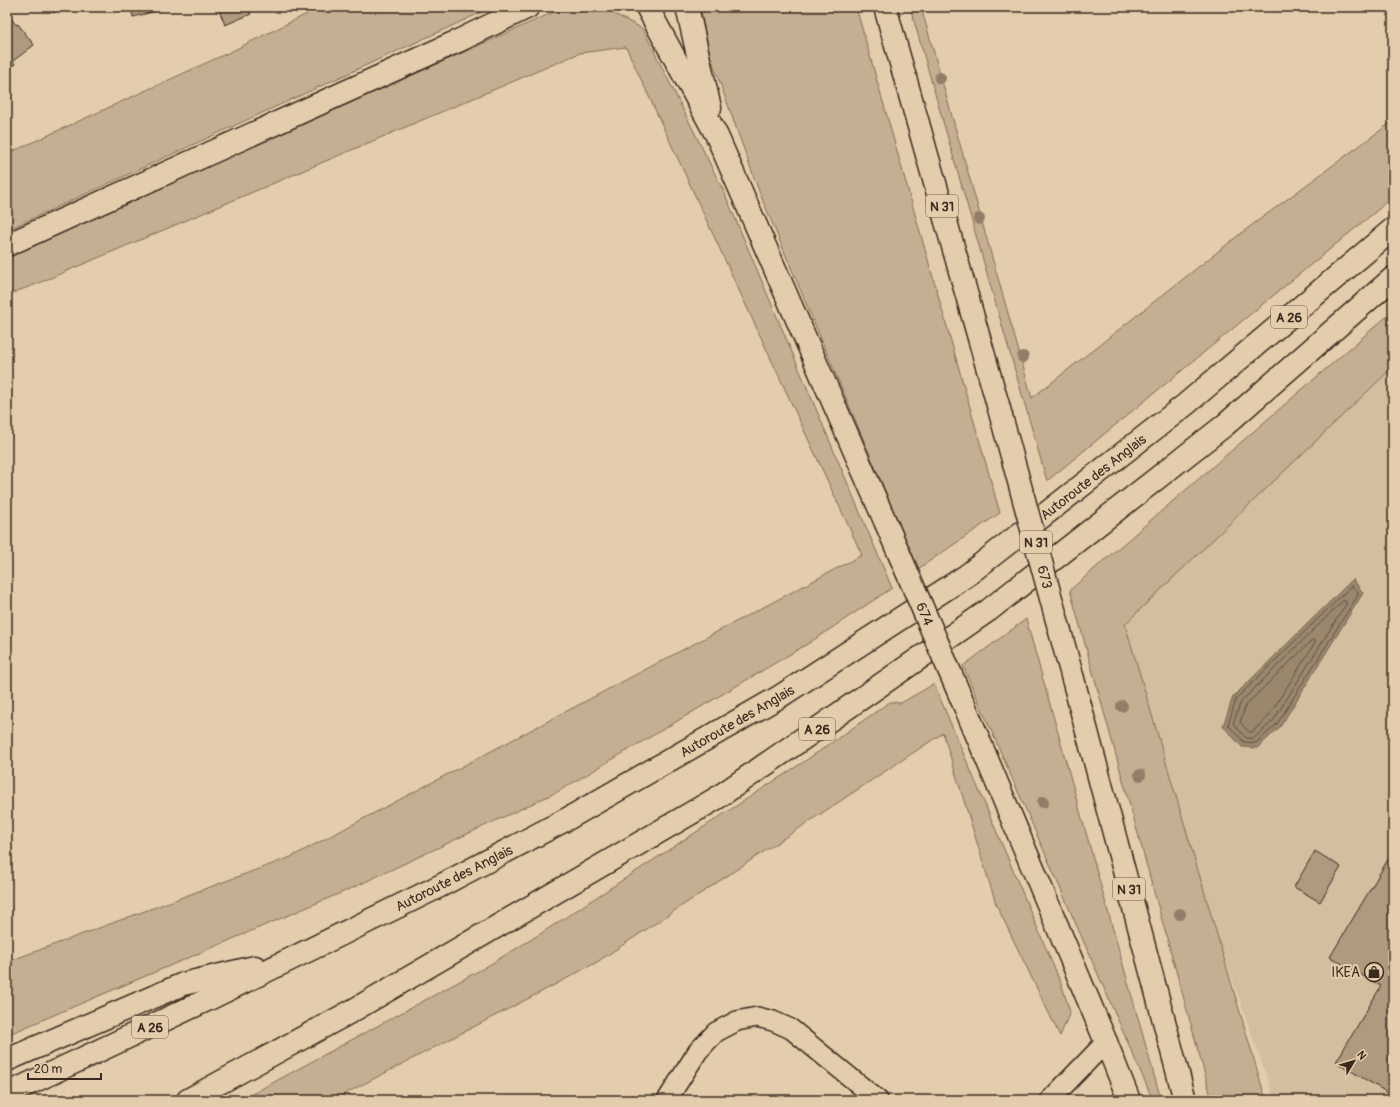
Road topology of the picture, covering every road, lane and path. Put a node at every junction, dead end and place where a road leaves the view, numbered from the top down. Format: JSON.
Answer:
{"nodes":[{"id":1,"x":528,"y":7,"type":"edge"},
{"id":2,"x":647,"y":7,"type":"edge"},
{"id":3,"x":687,"y":7,"type":"edge"},
{"id":4,"x":885,"y":7,"type":"edge"},
{"id":5,"x":717,"y":136,"type":"junction"},
{"id":6,"x":1393,"y":229,"type":"edge"},
{"id":7,"x":7,"y":245,"type":"edge"},
{"id":8,"x":1393,"y":278,"type":"edge"},
{"id":9,"x":293,"y":958,"type":"junction"},
{"id":10,"x":1106,"y":1042,"type":"junction"},
{"id":11,"x":7,"y":1060,"type":"edge"},
{"id":12,"x":7,"y":1094,"type":"edge"},
{"id":13,"x":188,"y":1100,"type":"edge"},
{"id":14,"x":667,"y":1100,"type":"edge"},
{"id":15,"x":878,"y":1100,"type":"edge"},
{"id":16,"x":1050,"y":1100,"type":"edge"},
{"id":17,"x":1129,"y":1100,"type":"edge"},
{"id":18,"x":1185,"y":1100,"type":"edge"}],
"edges":[{"from":1,"to":7,"type":"main road"},
{"from":2,"to":5,"type":"main road"},
{"from":3,"to":5,"type":"main road"},
{"from":4,"to":18,"type":"main road","name":"673","number":"N 31","bridge":true},
{"from":5,"to":10,"type":"main road","name":"674","bridge":true},
{"from":6,"to":9,"type":"main road","name":"Autoroute des Anglais","number":"A 26"},
{"from":8,"to":13,"type":"main road","number":"A 26"},
{"from":9,"to":11,"type":"main road"},
{"from":9,"to":12,"type":"main road","name":"Autoroute des Anglais","number":"A 26"},
{"from":10,"to":16,"type":"street"},
{"from":10,"to":17,"type":"main road","name":"674"},
{"from":14,"to":15,"type":"street"}]}
